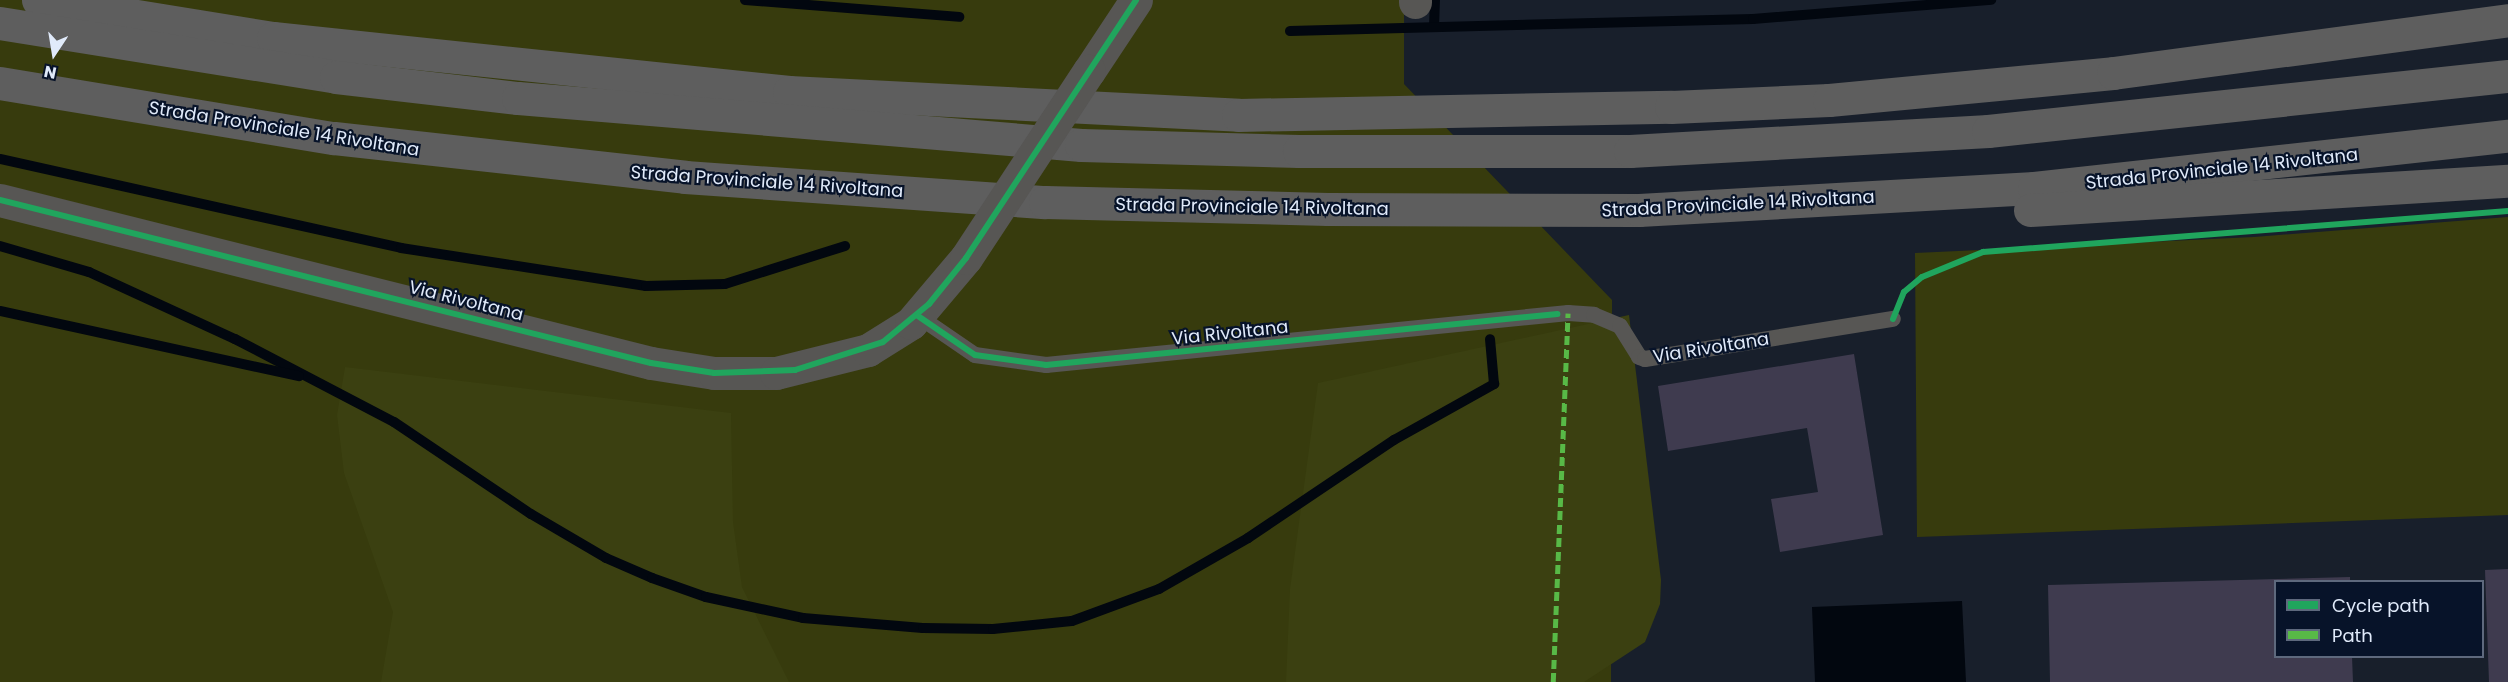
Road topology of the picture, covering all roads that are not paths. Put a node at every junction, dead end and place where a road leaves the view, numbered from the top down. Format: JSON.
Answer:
{"nodes":[{"id":1,"x":38,"y":0,"type":"edge"},
{"id":2,"x":1137,"y":0,"type":"edge"},
{"id":3,"x":2508,"y":20,"type":"edge"},
{"id":4,"x":0,"y":23,"type":"edge"},
{"id":5,"x":2508,"y":76,"type":"edge"},
{"id":6,"x":0,"y":83,"type":"edge"},
{"id":7,"x":2508,"y":136,"type":"edge"},
{"id":8,"x":2508,"y":181,"type":"edge"},
{"id":9,"x":0,"y":200,"type":"edge"},
{"id":10,"x":1639,"y":210,"type":"junction"},
{"id":11,"x":918,"y":316,"type":"junction"},
{"id":12,"x":1893,"y":319,"type":"dead end"}],
"edges":[{"from":1,"to":3,"type":"highway"},
{"from":2,"to":11,"type":"street","name":"Via Rivoltana","bridge":true},
{"from":4,"to":5,"type":"highway"},
{"from":6,"to":10,"type":"highway","name":"Strada Provinciale 14 Rivoltana"},
{"from":7,"to":10,"type":"highway","name":"Strada Provinciale 14 Rivoltana"},
{"from":8,"to":10,"type":"highway"},
{"from":9,"to":11,"type":"street","name":"Via Rivoltana"},
{"from":11,"to":12,"type":"lane","name":"Via Rivoltana"}]}
